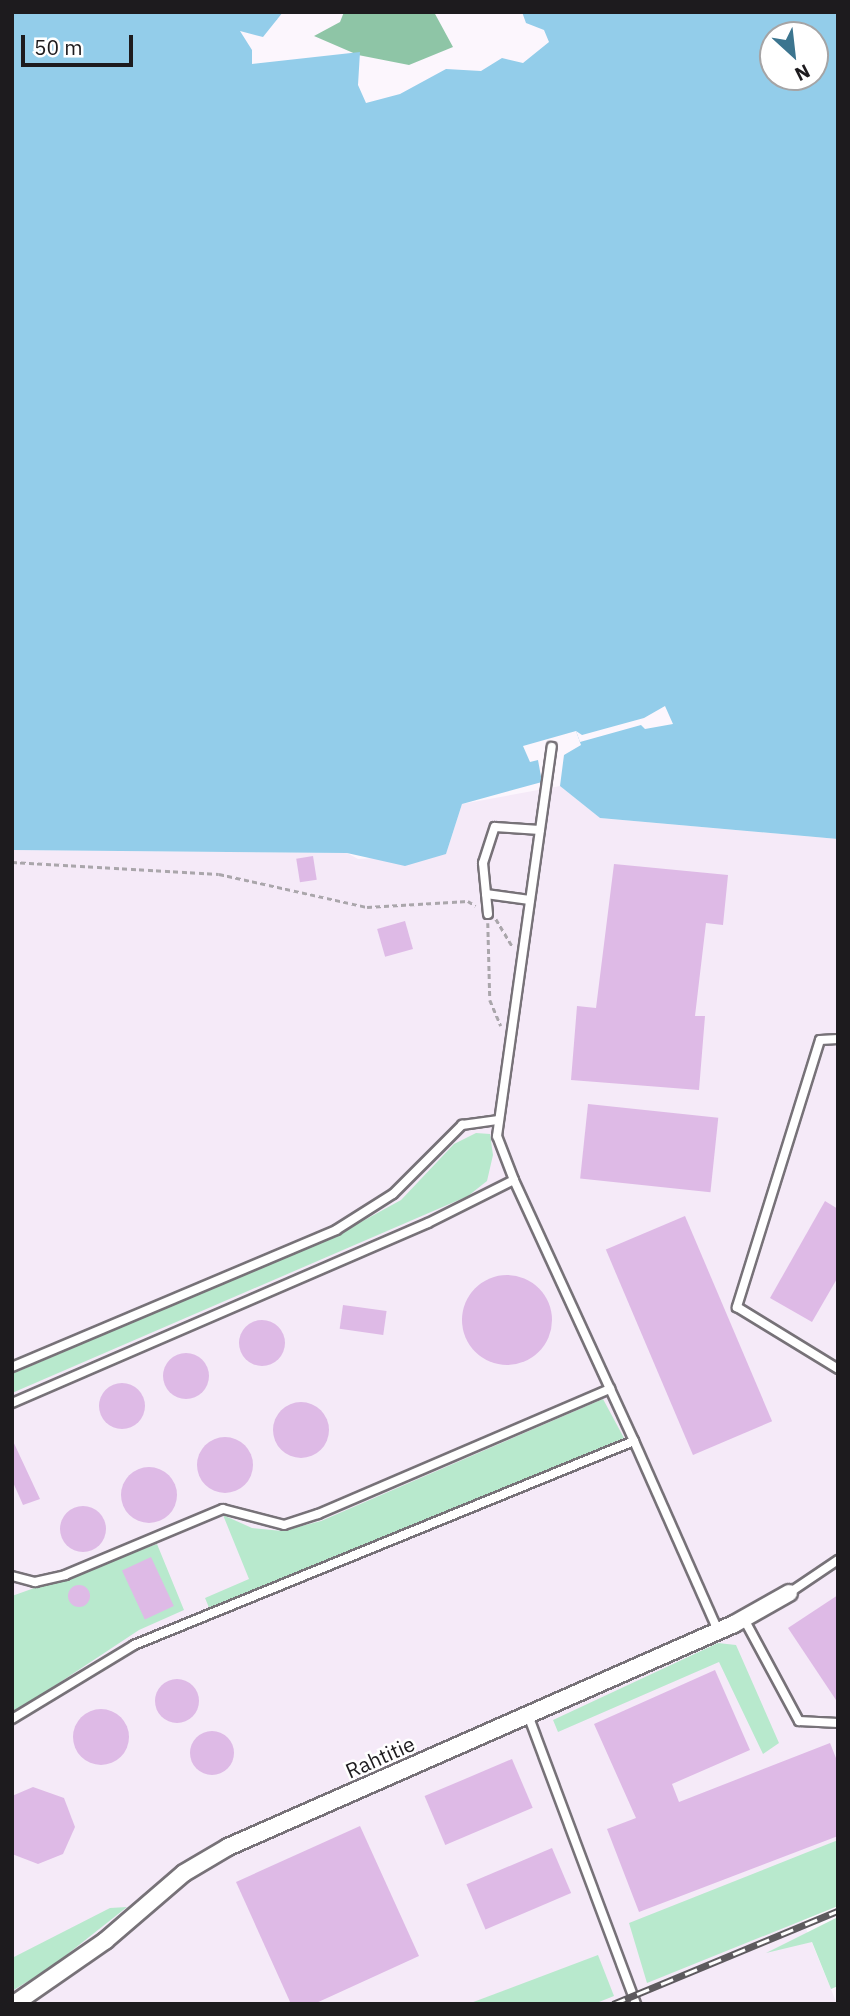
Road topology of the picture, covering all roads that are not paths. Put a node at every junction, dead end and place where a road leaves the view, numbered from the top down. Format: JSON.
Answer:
{"nodes":[{"id":1,"x":552,"y":747,"type":"dead end"},
{"id":2,"x":540,"y":830,"type":"junction"},
{"id":3,"x":486,"y":894,"type":"junction"},
{"id":4,"x":530,"y":900,"type":"junction"},
{"id":5,"x":488,"y":914,"type":"road end"},
{"id":6,"x":838,"y":1039,"type":"edge"},
{"id":7,"x":499,"y":1120,"type":"junction"},
{"id":8,"x":514,"y":1180,"type":"junction"},
{"id":9,"x":12,"y":1367,"type":"edge"},
{"id":10,"x":838,"y":1368,"type":"edge"},
{"id":11,"x":610,"y":1389,"type":"junction"},
{"id":12,"x":12,"y":1403,"type":"edge"},
{"id":13,"x":634,"y":1441,"type":"junction"},
{"id":14,"x":838,"y":1560,"type":"edge"},
{"id":15,"x":12,"y":1576,"type":"edge"},
{"id":16,"x":789,"y":1593,"type":"joint"},
{"id":17,"x":744,"y":1619,"type":"junction"},
{"id":18,"x":718,"y":1632,"type":"junction"},
{"id":19,"x":528,"y":1715,"type":"junction"},
{"id":20,"x":12,"y":1719,"type":"edge"},
{"id":21,"x":838,"y":1723,"type":"edge"},
{"id":22,"x":14,"y":2004,"type":"edge"},
{"id":23,"x":636,"y":2004,"type":"edge"}],
"edges":[{"from":1,"to":2,"type":"lane"},
{"from":2,"to":3,"type":"lane"},
{"from":2,"to":4,"type":"lane"},
{"from":3,"to":4,"type":"lane"},
{"from":3,"to":5,"type":"lane"},
{"from":4,"to":7,"type":"lane"},
{"from":6,"to":10,"type":"lane"},
{"from":7,"to":8,"type":"lane"},
{"from":7,"to":9,"type":"lane"},
{"from":8,"to":11,"type":"lane"},
{"from":8,"to":12,"type":"lane"},
{"from":11,"to":13,"type":"lane"},
{"from":11,"to":15,"type":"lane"},
{"from":13,"to":18,"type":"lane"},
{"from":13,"to":20,"type":"lane"},
{"from":14,"to":16,"type":"lane"},
{"from":16,"to":17,"type":"street","name":"Rahtitie"},
{"from":17,"to":18,"type":"street","name":"Rahtitie"},
{"from":17,"to":21,"type":"lane"},
{"from":18,"to":19,"type":"street","name":"Rahtitie"},
{"from":19,"to":22,"type":"street","name":"Rahtitie"},
{"from":19,"to":23,"type":"lane"}]}
